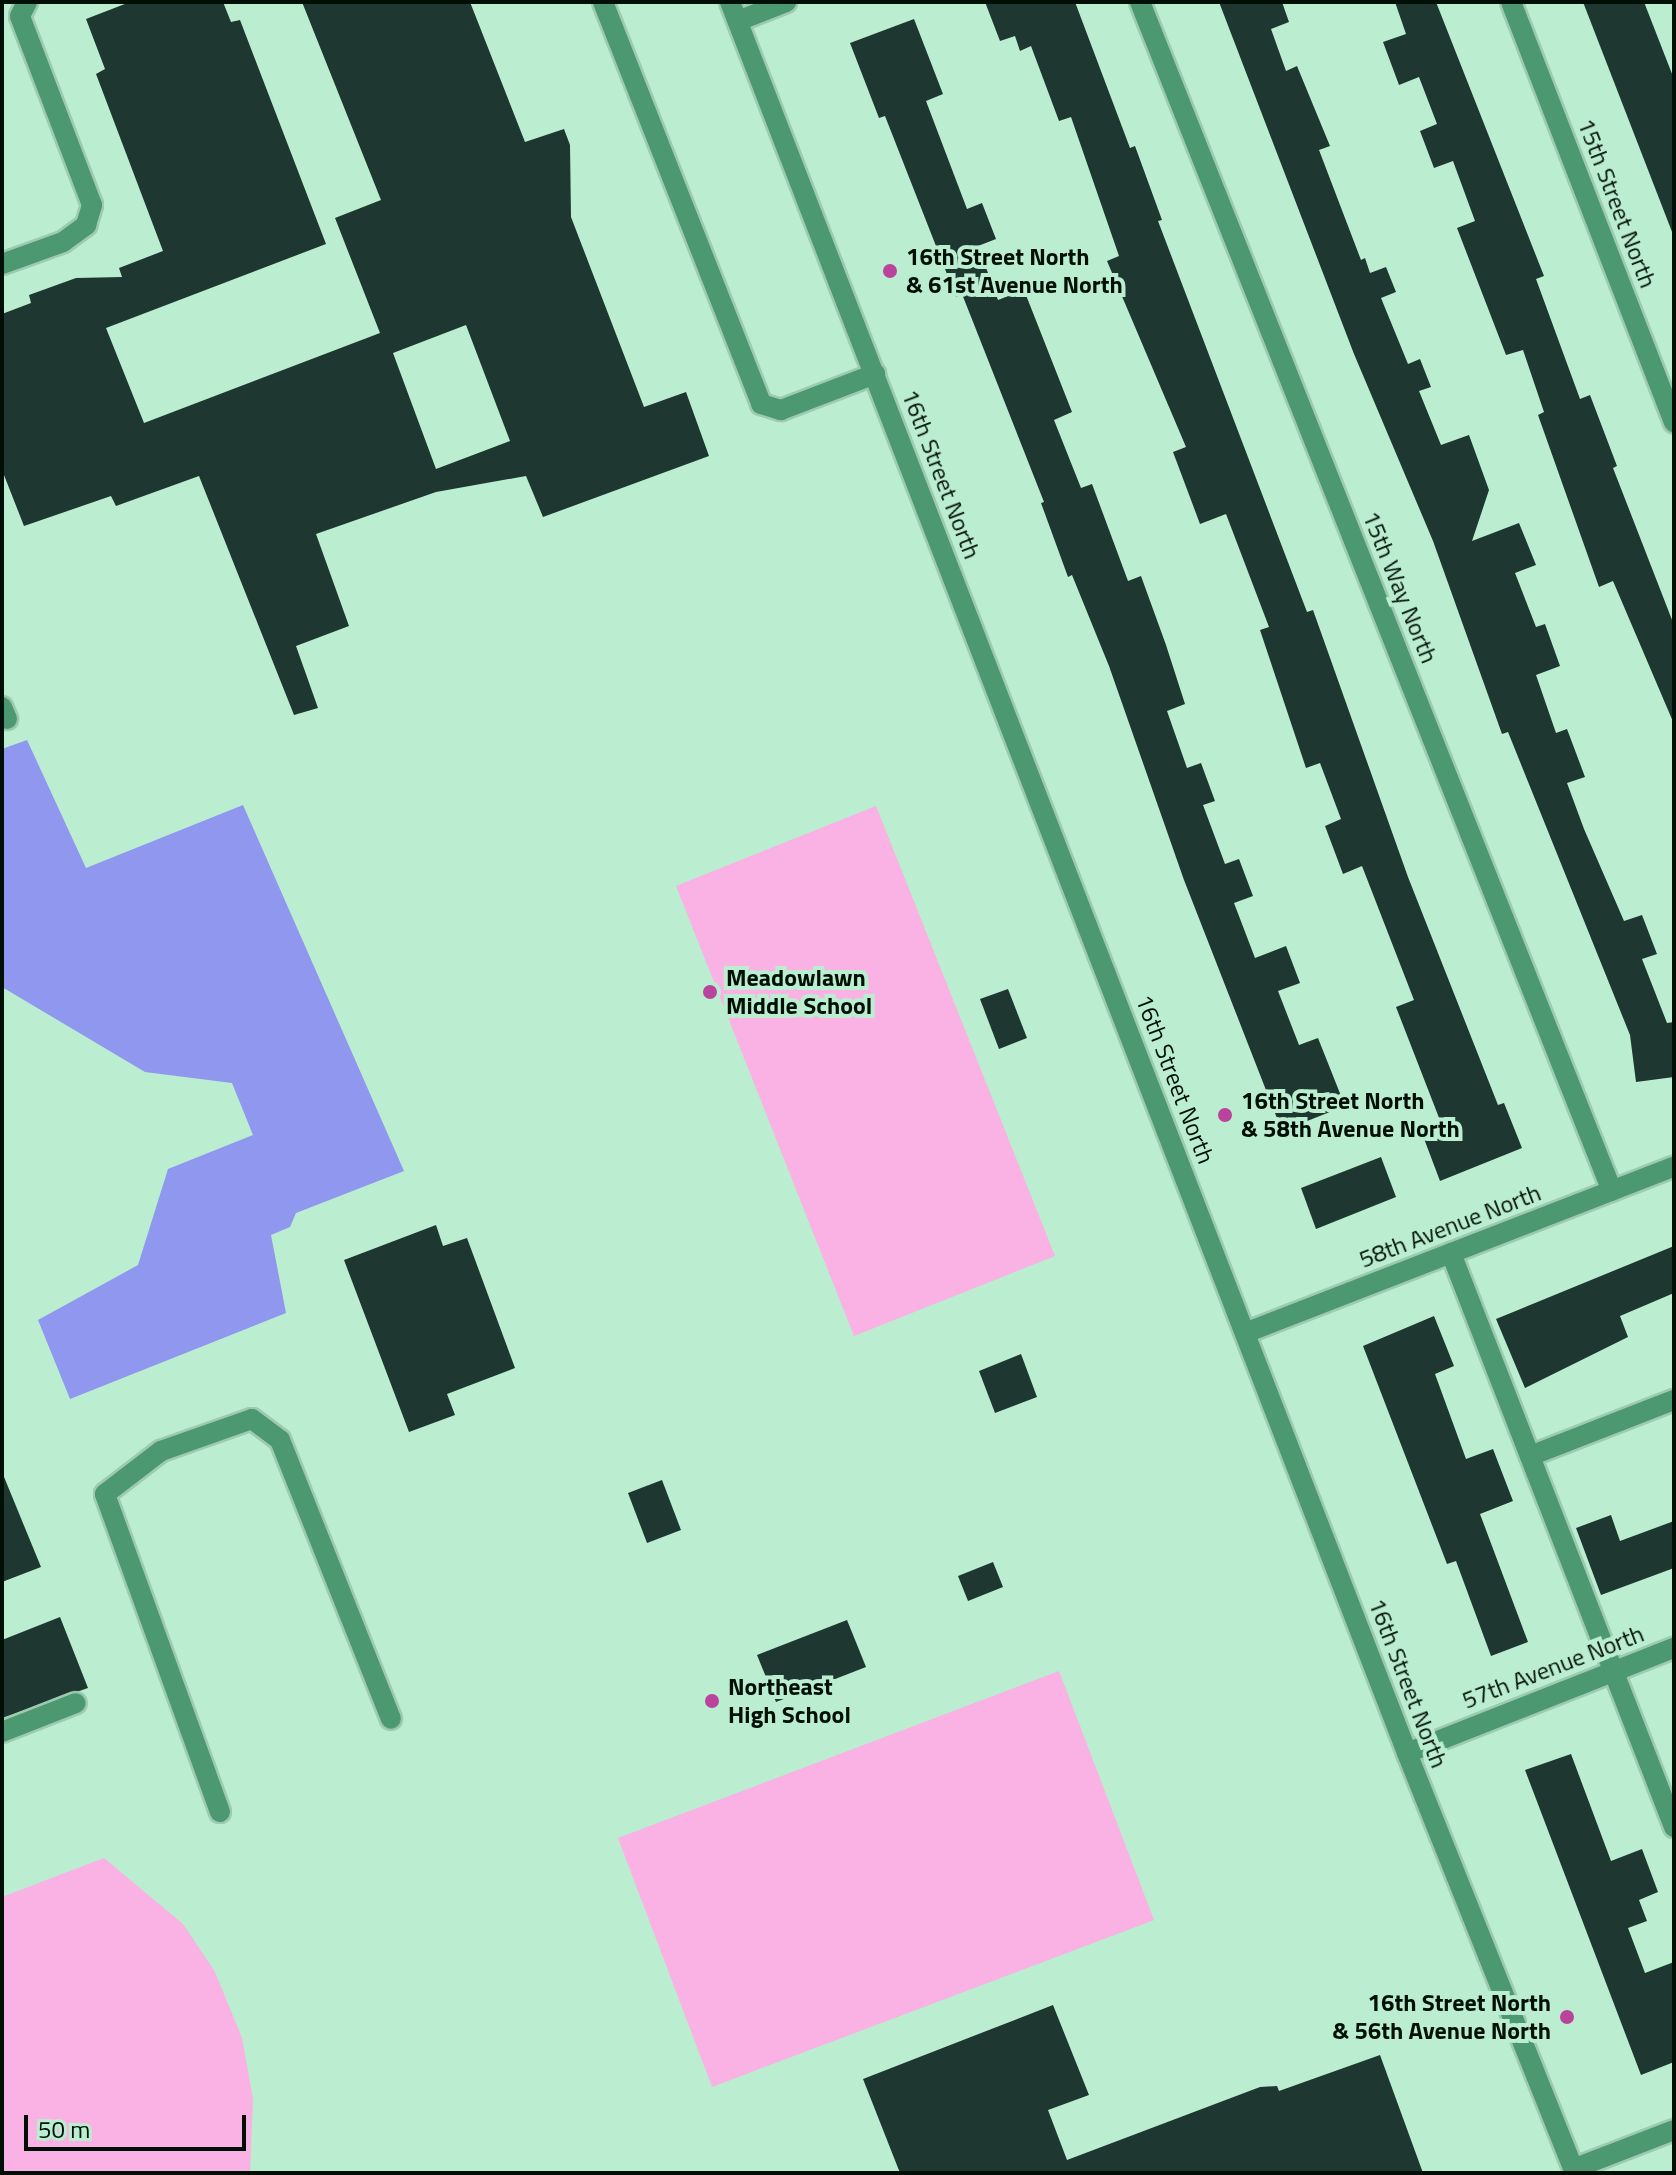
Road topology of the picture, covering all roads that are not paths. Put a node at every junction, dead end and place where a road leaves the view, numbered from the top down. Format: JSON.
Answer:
{"nodes":[{"id":1,"x":27,"y":2,"type":"edge"},
{"id":2,"x":603,"y":2,"type":"edge"},
{"id":3,"x":786,"y":2,"type":"edge"},
{"id":4,"x":1140,"y":2,"type":"edge"},
{"id":5,"x":1511,"y":2,"type":"edge"},
{"id":6,"x":734,"y":12,"type":"edge"},
{"id":7,"x":2,"y":264,"type":"edge"},
{"id":8,"x":875,"y":374,"type":"junction"},
{"id":9,"x":1674,"y":423,"type":"edge"},
{"id":10,"x":1674,"y":1167,"type":"edge"},
{"id":11,"x":1612,"y":1191,"type":"junction"},
{"id":12,"x":1451,"y":1253,"type":"junction"},
{"id":13,"x":1245,"y":1333,"type":"junction"},
{"id":14,"x":1674,"y":1400,"type":"edge"},
{"id":15,"x":1530,"y":1456,"type":"junction"},
{"id":16,"x":1674,"y":1648,"type":"edge"},
{"id":17,"x":1614,"y":1671,"type":"junction"},
{"id":18,"x":76,"y":1703,"type":"dead end"},
{"id":19,"x":391,"y":1719,"type":"dead end"},
{"id":20,"x":2,"y":1732,"type":"edge"},
{"id":21,"x":1407,"y":1753,"type":"junction"},
{"id":22,"x":220,"y":1812,"type":"dead end"},
{"id":23,"x":1674,"y":1827,"type":"edge"},
{"id":24,"x":1674,"y":2130,"type":"edge"},
{"id":25,"x":1574,"y":2171,"type":"edge"}],
"edges":[{"from":1,"to":7,"type":"street"},
{"from":2,"to":8,"type":"street"},
{"from":3,"to":6,"type":"street"},
{"from":4,"to":11,"type":"street","name":"15th Way North"},
{"from":5,"to":9,"type":"street","name":"15th Street North"},
{"from":6,"to":8,"type":"street","name":"16th Street North"},
{"from":8,"to":13,"type":"street","name":"16th Street North"},
{"from":10,"to":11,"type":"street","name":"58th Avenue North"},
{"from":11,"to":12,"type":"street","name":"58th Avenue North"},
{"from":12,"to":13,"type":"street","name":"58th Avenue North"},
{"from":12,"to":15,"type":"street"},
{"from":13,"to":21,"type":"street","name":"16th Street North"},
{"from":14,"to":15,"type":"street"},
{"from":15,"to":17,"type":"street"},
{"from":16,"to":17,"type":"street","name":"57th Avenue North"},
{"from":17,"to":21,"type":"street","name":"57th Avenue North"},
{"from":17,"to":23,"type":"street"},
{"from":18,"to":20,"type":"street"},
{"from":19,"to":22,"type":"street"},
{"from":21,"to":25,"type":"street","name":"16th Street North"},
{"from":24,"to":25,"type":"street"}]}
